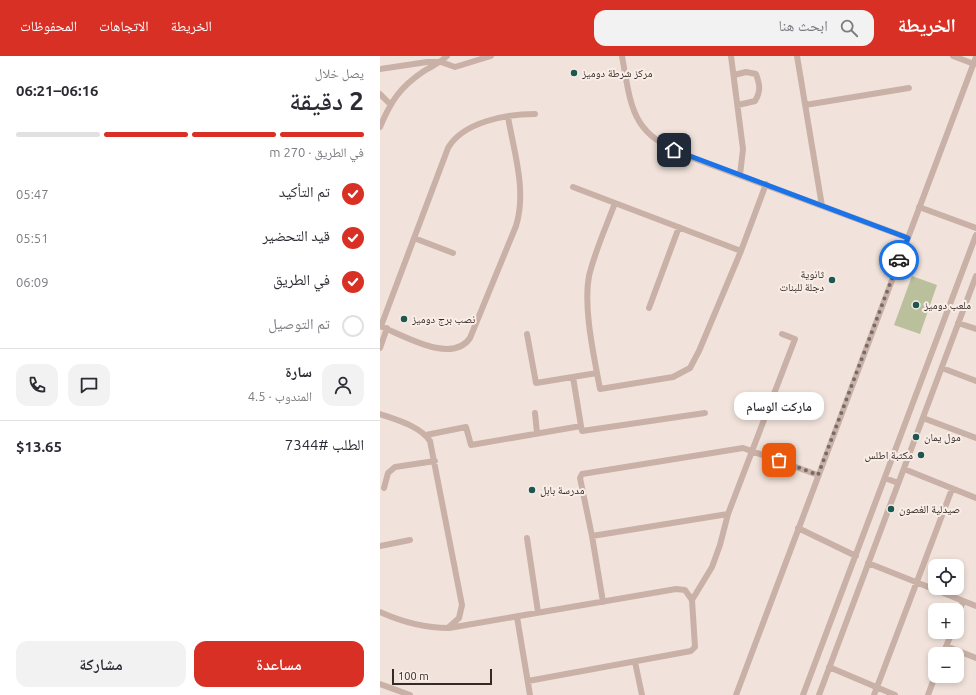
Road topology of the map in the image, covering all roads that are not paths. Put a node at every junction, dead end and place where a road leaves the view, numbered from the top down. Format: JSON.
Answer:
{"nodes":[{"id":1,"x":447,"y":56,"type":"edge"},
{"id":2,"x":492,"y":56,"type":"edge"},
{"id":3,"x":622,"y":56,"type":"edge"},
{"id":4,"x":731,"y":56,"type":"edge"},
{"id":5,"x":797,"y":56,"type":"edge"},
{"id":6,"x":953,"y":56,"type":"edge"},
{"id":7,"x":976,"y":57,"type":"edge"},
{"id":8,"x":427,"y":59,"type":"edge"},
{"id":9,"x":441,"y":62,"type":"junction"},
{"id":10,"x":974,"y":64,"type":"junction"},
{"id":11,"x":380,"y":68,"type":"edge"},
{"id":12,"x":734,"y":75,"type":"junction"},
{"id":13,"x":909,"y":88,"type":"dead end"},
{"id":14,"x":380,"y":94,"type":"edge"},
{"id":15,"x":390,"y":104,"type":"junction"},
{"id":16,"x":738,"y":105,"type":"junction"},
{"id":17,"x":805,"y":105,"type":"junction"},
{"id":18,"x":535,"y":114,"type":"dead end"},
{"id":19,"x":508,"y":117,"type":"junction"},
{"id":20,"x":380,"y":127,"type":"edge"},
{"id":21,"x":740,"y":175,"type":"junction"},
{"id":22,"x":766,"y":184,"type":"junction"},
{"id":23,"x":573,"y":187,"type":"dead end"},
{"id":24,"x":615,"y":203,"type":"junction"},
{"id":25,"x":822,"y":206,"type":"junction"},
{"id":26,"x":919,"y":207,"type":"junction"},
{"id":27,"x":679,"y":228,"type":"junction"},
{"id":28,"x":976,"y":228,"type":"edge"},
{"id":29,"x":976,"y":235,"type":"edge"},
{"id":30,"x":414,"y":238,"type":"junction"},
{"id":31,"x":908,"y":238,"type":"junction"},
{"id":32,"x":741,"y":251,"type":"junction"},
{"id":33,"x":453,"y":253,"type":"dead end"},
{"id":34,"x":976,"y":277,"type":"edge"},
{"id":35,"x":649,"y":308,"type":"dead end"},
{"id":36,"x":958,"y":323,"type":"junction"},
{"id":37,"x":382,"y":327,"type":"edge"},
{"id":38,"x":976,"y":329,"type":"edge"},
{"id":39,"x":527,"y":334,"type":"dead end"},
{"id":40,"x":782,"y":334,"type":"dead end"},
{"id":41,"x":380,"y":348,"type":"edge"},
{"id":42,"x":942,"y":368,"type":"junction"},
{"id":43,"x":597,"y":373,"type":"junction"},
{"id":44,"x":573,"y":377,"type":"junction"},
{"id":45,"x":976,"y":381,"type":"edge"},
{"id":46,"x":534,"y":413,"type":"dead end"},
{"id":47,"x":705,"y":413,"type":"dead end"},
{"id":48,"x":380,"y":414,"type":"edge"},
{"id":49,"x":923,"y":418,"type":"junction"},
{"id":50,"x":581,"y":426,"type":"junction"},
{"id":51,"x":537,"y":433,"type":"junction"},
{"id":52,"x":426,"y":435,"type":"junction"},
{"id":53,"x":976,"y":438,"type":"edge"},
{"id":54,"x":753,"y":451,"type":"junction"},
{"id":55,"x":435,"y":461,"type":"junction"},
{"id":56,"x":904,"y":469,"type":"junction"},
{"id":57,"x":818,"y":475,"type":"junction"},
{"id":58,"x":885,"y":478,"type":"junction"},
{"id":59,"x":898,"y":483,"type":"junction"},
{"id":60,"x":384,"y":488,"type":"dead end"},
{"id":61,"x":952,"y":489,"type":"junction"},
{"id":62,"x":976,"y":498,"type":"edge"},
{"id":63,"x":728,"y":514,"type":"junction"},
{"id":64,"x":798,"y":528,"type":"junction"},
{"id":65,"x":592,"y":536,"type":"junction"},
{"id":66,"x":527,"y":538,"type":"dead end"},
{"id":67,"x":410,"y":540,"type":"dead end"},
{"id":68,"x":380,"y":546,"type":"edge"},
{"id":69,"x":856,"y":556,"type":"junction"},
{"id":70,"x":868,"y":563,"type":"junction"},
{"id":71,"x":917,"y":584,"type":"junction"},
{"id":72,"x":692,"y":600,"type":"junction"},
{"id":73,"x":963,"y":601,"type":"joint"},
{"id":74,"x":603,"y":602,"type":"junction"},
{"id":75,"x":976,"y":606,"type":"edge"},
{"id":76,"x":380,"y":612,"type":"edge"},
{"id":77,"x":538,"y":612,"type":"junction"},
{"id":78,"x":517,"y":617,"type":"junction"},
{"id":79,"x":448,"y":628,"type":"junction"},
{"id":80,"x":949,"y":639,"type":"edge"},
{"id":81,"x":946,"y":646,"type":"joint"},
{"id":82,"x":976,"y":658,"type":"edge"},
{"id":83,"x":635,"y":662,"type":"junction"},
{"id":84,"x":829,"y":668,"type":"junction"},
{"id":85,"x":528,"y":681,"type":"junction"},
{"id":86,"x":933,"y":683,"type":"edge"},
{"id":87,"x":380,"y":684,"type":"edge"},
{"id":88,"x":876,"y":688,"type":"junction"},
{"id":89,"x":410,"y":695,"type":"edge"},
{"id":90,"x":530,"y":695,"type":"edge"},
{"id":91,"x":642,"y":695,"type":"edge"},
{"id":92,"x":736,"y":695,"type":"edge"},
{"id":93,"x":803,"y":695,"type":"edge"},
{"id":94,"x":819,"y":695,"type":"edge"},
{"id":95,"x":874,"y":695,"type":"edge"},
{"id":96,"x":895,"y":695,"type":"edge"},
{"id":97,"x":929,"y":695,"type":"edge"}],
"edges":[{"from":1,"to":9,"type":"street"},
{"from":2,"to":9,"type":"street"},
{"from":3,"to":21,"type":"street"},
{"from":4,"to":12,"type":"street"},
{"from":5,"to":17,"type":"street"},
{"from":6,"to":10,"type":"street"},
{"from":7,"to":10,"type":"street"},
{"from":8,"to":9,"type":"street"},
{"from":8,"to":11,"type":"street"},
{"from":9,"to":15,"type":"street"},
{"from":10,"to":26,"type":"street"},
{"from":12,"to":16,"type":"street"},
{"from":12,"to":16,"type":"street"},
{"from":13,"to":17,"type":"street"},
{"from":14,"to":15,"type":"street"},
{"from":15,"to":20,"type":"street"},
{"from":16,"to":21,"type":"street"},
{"from":17,"to":25,"type":"street"},
{"from":18,"to":19,"type":"street"},
{"from":19,"to":30,"type":"street"},
{"from":19,"to":37,"type":"street"},
{"from":21,"to":22,"type":"street"},
{"from":22,"to":25,"type":"street"},
{"from":22,"to":32,"type":"street"},
{"from":23,"to":24,"type":"street"},
{"from":24,"to":27,"type":"street"},
{"from":24,"to":43,"type":"street"},
{"from":25,"to":31,"type":"street"},
{"from":26,"to":28,"type":"street"},
{"from":26,"to":31,"type":"street"},
{"from":27,"to":32,"type":"street"},
{"from":27,"to":35,"type":"street"},
{"from":29,"to":58,"type":"street"},
{"from":30,"to":33,"type":"street"},
{"from":30,"to":37,"type":"street"},
{"from":31,"to":57,"type":"street"},
{"from":32,"to":43,"type":"street"},
{"from":34,"to":36,"type":"street"},
{"from":36,"to":38,"type":"street"},
{"from":36,"to":42,"type":"street"},
{"from":37,"to":41,"type":"street"},
{"from":39,"to":44,"type":"street"},
{"from":40,"to":54,"type":"street"},
{"from":42,"to":45,"type":"street"},
{"from":42,"to":49,"type":"street"},
{"from":43,"to":44,"type":"street"},
{"from":44,"to":50,"type":"street"},
{"from":46,"to":51,"type":"street"},
{"from":47,"to":50,"type":"street"},
{"from":48,"to":52,"type":"street"},
{"from":49,"to":53,"type":"street"},
{"from":49,"to":56,"type":"street"},
{"from":50,"to":51,"type":"street"},
{"from":51,"to":52,"type":"street"},
{"from":52,"to":55,"type":"street"},
{"from":54,"to":57,"type":"street"},
{"from":54,"to":63,"type":"street"},
{"from":54,"to":65,"type":"street"},
{"from":55,"to":60,"type":"street"},
{"from":55,"to":79,"type":"street"},
{"from":56,"to":59,"type":"street"},
{"from":56,"to":61,"type":"street"},
{"from":57,"to":64,"type":"street"},
{"from":58,"to":59,"type":"street"},
{"from":58,"to":69,"type":"street"},
{"from":59,"to":70,"type":"street"},
{"from":61,"to":62,"type":"street"},
{"from":61,"to":71,"type":"street"},
{"from":63,"to":65,"type":"street"},
{"from":63,"to":72,"type":"street"},
{"from":64,"to":69,"type":"street"},
{"from":64,"to":92,"type":"street"},
{"from":65,"to":74,"type":"street"},
{"from":66,"to":77,"type":"street"},
{"from":67,"to":68,"type":"street"},
{"from":69,"to":93,"type":"street"},
{"from":70,"to":71,"type":"street"},
{"from":70,"to":84,"type":"street"},
{"from":71,"to":73,"type":"street"},
{"from":71,"to":88,"type":"street"},
{"from":72,"to":74,"type":"street"},
{"from":72,"to":83,"type":"street"},
{"from":73,"to":75,"type":"street"},
{"from":74,"to":77,"type":"street"},
{"from":76,"to":79,"type":"street"},
{"from":77,"to":78,"type":"street"},
{"from":78,"to":79,"type":"street"},
{"from":78,"to":85,"type":"street"},
{"from":80,"to":81,"type":"street"},
{"from":81,"to":82,"type":"street"},
{"from":83,"to":85,"type":"street"},
{"from":83,"to":91,"type":"street"},
{"from":84,"to":88,"type":"street"},
{"from":84,"to":94,"type":"street"},
{"from":85,"to":90,"type":"street"},
{"from":86,"to":97,"type":"street"},
{"from":87,"to":89,"type":"street"},
{"from":88,"to":95,"type":"street"},
{"from":88,"to":96,"type":"street"}]}
